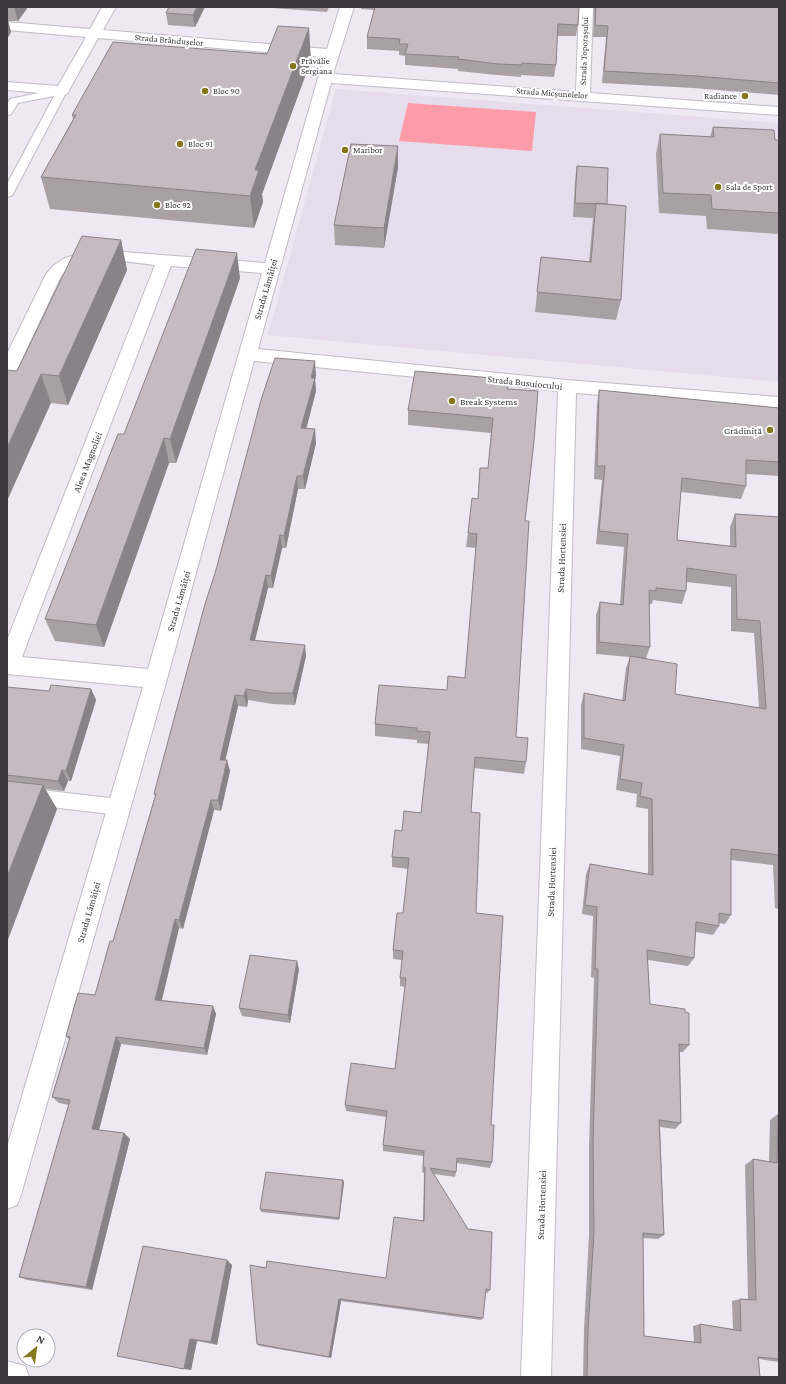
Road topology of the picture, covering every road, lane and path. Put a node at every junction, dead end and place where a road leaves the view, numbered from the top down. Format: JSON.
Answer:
{"nodes":[{"id":1,"x":109,"y":7,"type":"edge"},
{"id":2,"x":347,"y":7,"type":"edge"},
{"id":3,"x":586,"y":7,"type":"edge"},
{"id":4,"x":7,"y":26,"type":"edge"},
{"id":5,"x":94,"y":34,"type":"junction"},
{"id":6,"x":332,"y":54,"type":"junction"},
{"id":7,"x":325,"y":78,"type":"junction"},
{"id":8,"x":7,"y":86,"type":"edge"},
{"id":9,"x":62,"y":91,"type":"junction"},
{"id":10,"x":583,"y":96,"type":"junction"},
{"id":11,"x":779,"y":111,"type":"edge"},
{"id":12,"x":7,"y":112,"type":"edge"},
{"id":13,"x":7,"y":194,"type":"edge"},
{"id":14,"x":165,"y":260,"type":"junction"},
{"id":15,"x":271,"y":269,"type":"junction"},
{"id":16,"x":247,"y":354,"type":"junction"},
{"id":17,"x":7,"y":372,"type":"edge"},
{"id":18,"x":567,"y":386,"type":"junction"},
{"id":19,"x":779,"y":403,"type":"edge"},
{"id":20,"x":8,"y":665,"type":"edge"},
{"id":21,"x":156,"y":679,"type":"junction"},
{"id":22,"x":7,"y":794,"type":"edge"},
{"id":23,"x":119,"y":807,"type":"junction"},
{"id":24,"x":7,"y":1195,"type":"edge"},
{"id":25,"x":7,"y":1376,"type":"edge"},
{"id":26,"x":14,"y":1377,"type":"edge"},
{"id":27,"x":536,"y":1377,"type":"edge"}],
"edges":[{"from":1,"to":5,"type":"street"},
{"from":2,"to":6,"type":"street","name":"Strada Lămâiței"},
{"from":3,"to":10,"type":"street","name":"Strada Toporașului"},
{"from":4,"to":5,"type":"street","name":"Strada Brândușelor"},
{"from":5,"to":6,"type":"street","name":"Strada Brândușelor"},
{"from":5,"to":9,"type":"street"},
{"from":6,"to":7,"type":"street","name":"Strada Lămâiței"},
{"from":7,"to":10,"type":"street","name":"Strada Micșunelelor"},
{"from":7,"to":15,"type":"street","name":"Strada Lămâiței"},
{"from":8,"to":9,"type":"street"},
{"from":9,"to":12,"type":"lane"},
{"from":9,"to":13,"type":"lane"},
{"from":10,"to":11,"type":"street","name":"Strada Micșunelelor"},
{"from":14,"to":15,"type":"street"},
{"from":14,"to":17,"type":"street"},
{"from":14,"to":20,"type":"street","name":"Aleea Magnoliei"},
{"from":15,"to":16,"type":"street","name":"Strada Lămâiței"},
{"from":16,"to":18,"type":"street","name":"Strada Busuiocului"},
{"from":16,"to":21,"type":"street","name":"Strada Lămâiței"},
{"from":18,"to":19,"type":"street","name":"Strada Busuiocului"},
{"from":18,"to":27,"type":"street","name":"Strada Hortensiei"},
{"from":20,"to":21,"type":"street","name":"Aleea Magnoliei"},
{"from":21,"to":23,"type":"street","name":"Strada Lămâiței"},
{"from":22,"to":23,"type":"lane"},
{"from":23,"to":24,"type":"street","name":"Strada Lămâiței"},
{"from":25,"to":26,"type":"street"}]}
